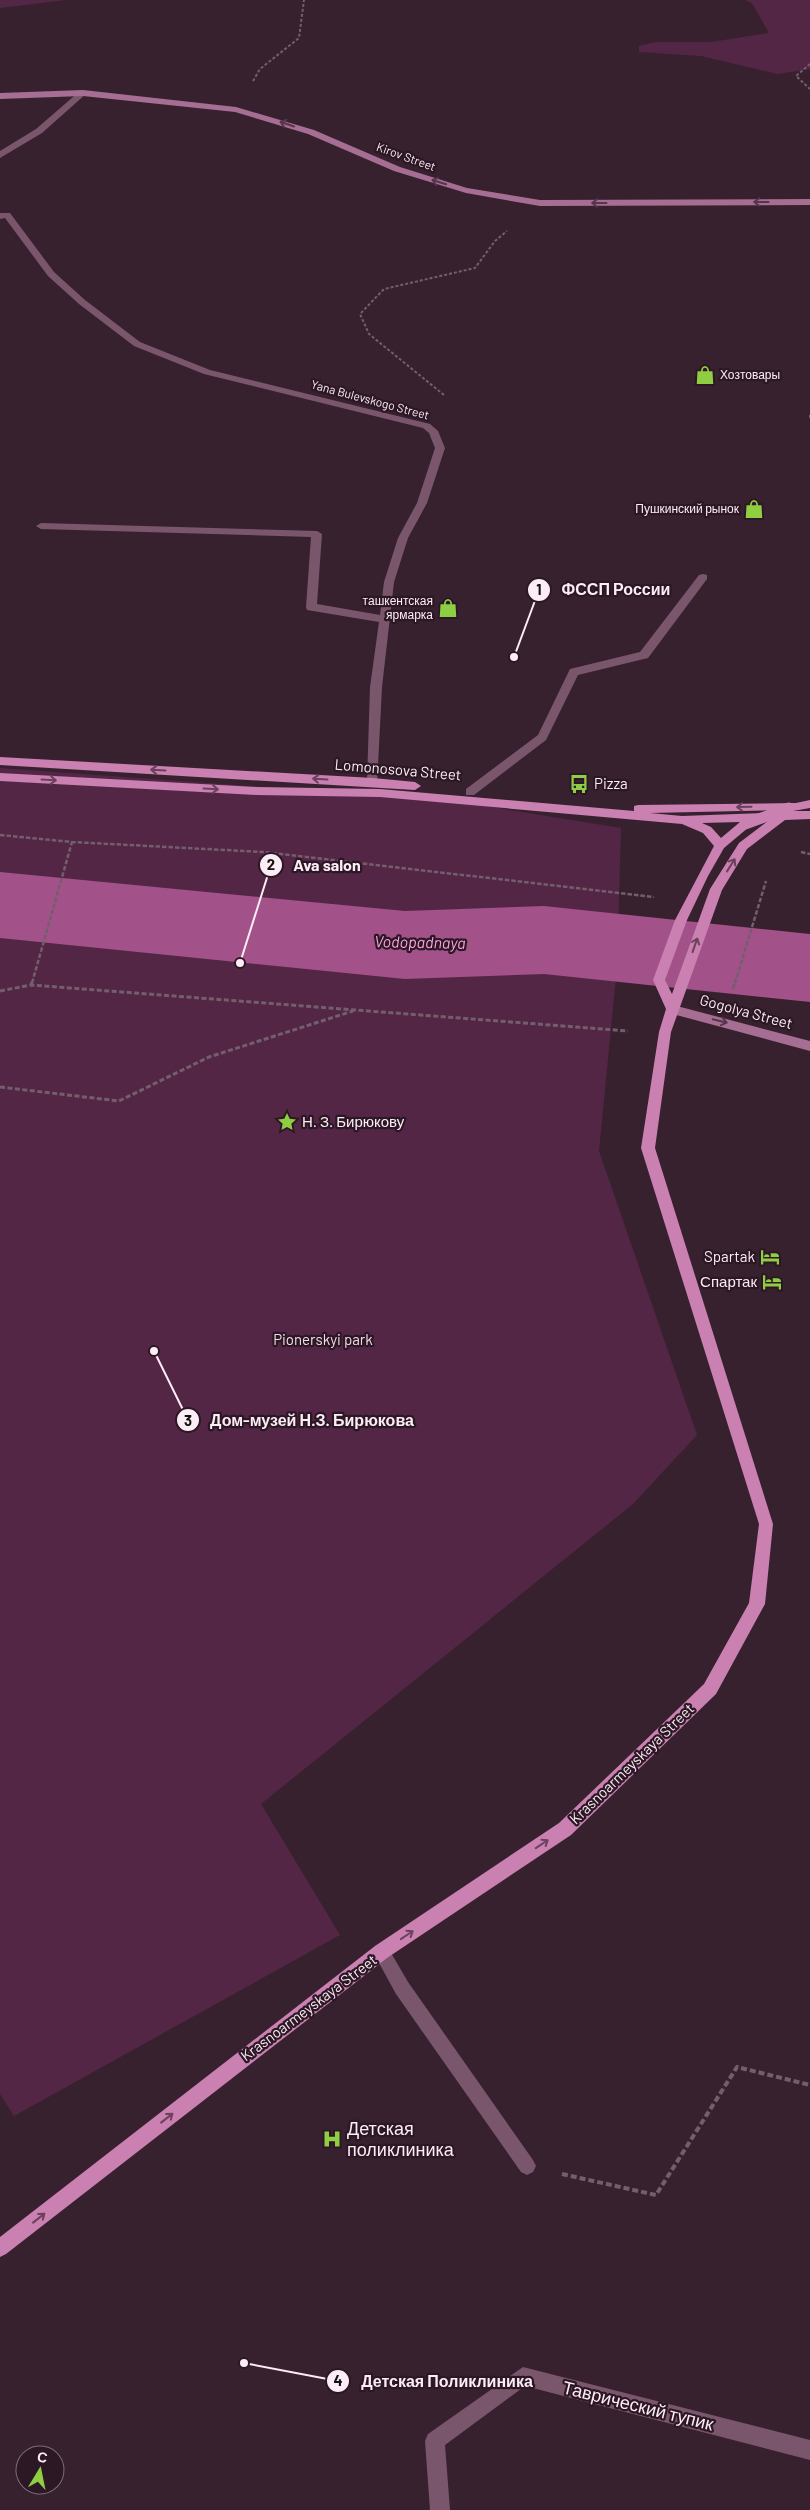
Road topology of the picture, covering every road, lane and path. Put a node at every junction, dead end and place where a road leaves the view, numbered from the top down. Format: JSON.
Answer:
{"nodes":[{"id":1,"x":304,"y":0,"type":"edge"},
{"id":2,"x":810,"y":64,"type":"edge"},
{"id":3,"x":810,"y":89,"type":"edge"},
{"id":4,"x":83,"y":93,"type":"junction"},
{"id":5,"x":0,"y":96,"type":"edge"},
{"id":6,"x":236,"y":110,"type":"junction"},
{"id":7,"x":0,"y":155,"type":"edge"},
{"id":8,"x":810,"y":202,"type":"edge"},
{"id":9,"x":540,"y":203,"type":"junction"},
{"id":10,"x":0,"y":216,"type":"edge"},
{"id":11,"x":445,"y":396,"type":"dead end"},
{"id":12,"x":41,"y":526,"type":"dead end"},
{"id":13,"x":703,"y":577,"type":"dead end"},
{"id":14,"x":384,"y":619,"type":"junction"},
{"id":15,"x":0,"y":761,"type":"edge"},
{"id":16,"x":0,"y":777,"type":"edge"},
{"id":17,"x":373,"y":782,"type":"junction"},
{"id":18,"x":470,"y":792,"type":"junction"},
{"id":19,"x":810,"y":804,"type":"edge"},
{"id":20,"x":788,"y":810,"type":"junction"},
{"id":21,"x":810,"y":816,"type":"edge"},
{"id":22,"x":682,"y":820,"type":"junction"},
{"id":23,"x":0,"y":835,"type":"edge"},
{"id":24,"x":72,"y":842,"type":"junction"},
{"id":25,"x":720,"y":845,"type":"junction"},
{"id":26,"x":768,"y":875,"type":"dead end"},
{"id":27,"x":655,"y":897,"type":"dead end"},
{"id":28,"x":31,"y":985,"type":"junction"},
{"id":29,"x":0,"y":991,"type":"edge"},
{"id":30,"x":356,"y":1010,"type":"junction"},
{"id":31,"x":673,"y":1010,"type":"junction"},
{"id":32,"x":724,"y":1022,"type":"junction"},
{"id":33,"x":665,"y":1032,"type":"junction"},
{"id":34,"x":810,"y":1046,"type":"edge"},
{"id":35,"x":0,"y":1087,"type":"edge"},
{"id":36,"x":381,"y":1952,"type":"junction"},
{"id":37,"x":810,"y":2085,"type":"edge"},
{"id":38,"x":527,"y":2166,"type":"joint"},
{"id":39,"x":0,"y":2248,"type":"edge"},
{"id":40,"x":810,"y":2450,"type":"edge"},
{"id":41,"x":440,"y":2510,"type":"edge"}],
"edges":[{"from":1,"to":6,"type":"path"},
{"from":2,"to":3,"type":"path"},
{"from":4,"to":5,"type":"main road","name":"Kirov Street"},
{"from":4,"to":6,"type":"main road","name":"Kirov Street"},
{"from":4,"to":7,"type":"street"},
{"from":9,"to":6,"type":"main road","name":"Kirov Street","one_way":true},
{"from":8,"to":9,"type":"main road","name":"Kirov Street","one_way":true},
{"from":9,"to":11,"type":"path"},
{"from":10,"to":14,"type":"street","name":"Yana Bulevskogo Street"},
{"from":12,"to":14,"type":"street"},
{"from":13,"to":18,"type":"street"},
{"from":14,"to":17,"type":"street","name":"Yana Bulevskogo Street"},
{"from":17,"to":15,"type":"main road","name":"Lomonosova Street","one_way":true},
{"from":16,"to":22,"type":"main road","one_way":true},
{"from":17,"to":18,"type":"main road","name":"Lomonosova Street"},
{"from":20,"to":18,"type":"main road","name":"Lomonosova Street","one_way":true},
{"from":19,"to":20,"type":"main road"},
{"from":20,"to":21,"type":"main road"},
{"from":20,"to":22,"type":"main road"},
{"from":20,"to":25,"type":"main road","bridge":true},
{"from":31,"to":20,"type":"main road","name":"Krasnoarmeyskaya Street","one_way":true},
{"from":22,"to":25,"type":"main road"},
{"from":23,"to":24,"type":"path"},
{"from":24,"to":27,"type":"path"},
{"from":24,"to":28,"type":"path"},
{"from":25,"to":31,"type":"main road"},
{"from":26,"to":32,"type":"path"},
{"from":28,"to":29,"type":"path"},
{"from":28,"to":30,"type":"path"},
{"from":30,"to":33,"type":"path"},
{"from":30,"to":35,"type":"path"},
{"from":31,"to":32,"type":"main road","name":"Gogolya Street","one_way":true},
{"from":31,"to":33,"type":"main road","name":"Krasnoarmeyskaya Street"},
{"from":32,"to":34,"type":"main road","name":"Gogolya Street"},
{"from":36,"to":33,"type":"main road","name":"Krasnoarmeyskaya Street","one_way":true},
{"from":36,"to":38,"type":"street"},
{"from":39,"to":36,"type":"main road","name":"Krasnoarmeyskaya Street","one_way":true},
{"from":37,"to":38,"type":"path"},
{"from":40,"to":41,"type":"street","name":"Таврический тупик"}]}
